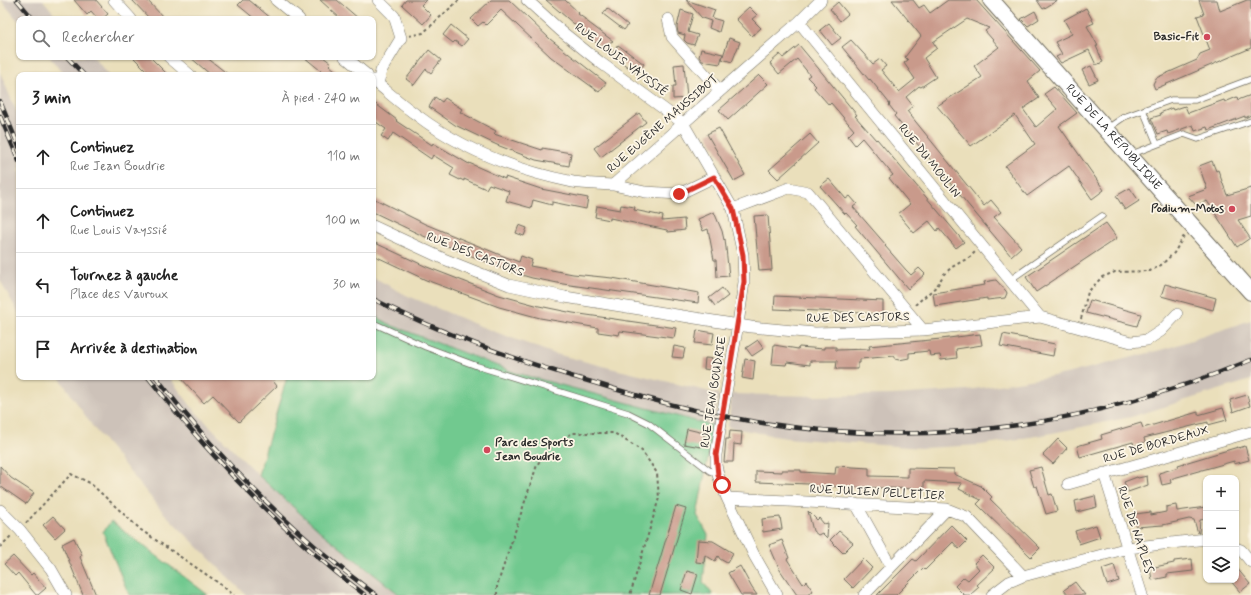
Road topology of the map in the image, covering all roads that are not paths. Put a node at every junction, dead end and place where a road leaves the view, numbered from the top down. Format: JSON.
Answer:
{"nodes":[{"id":1,"x":114,"y":0,"type":"edge"},
{"id":2,"x":276,"y":0,"type":"edge"},
{"id":3,"x":378,"y":0,"type":"edge"},
{"id":4,"x":821,"y":0,"type":"edge"},
{"id":5,"x":992,"y":0,"type":"edge"},
{"id":6,"x":529,"y":1,"type":"edge"},
{"id":7,"x":128,"y":16,"type":"edge"},
{"id":8,"x":295,"y":16,"type":"edge"},
{"id":9,"x":668,"y":19,"type":"dead end"},
{"id":10,"x":799,"y":22,"type":"junction"},
{"id":11,"x":172,"y":60,"type":"edge"},
{"id":12,"x":349,"y":60,"type":"edge"},
{"id":13,"x":186,"y":72,"type":"edge"},
{"id":14,"x":363,"y":72,"type":"edge"},
{"id":15,"x":1251,"y":79,"type":"edge"},
{"id":16,"x":376,"y":82,"type":"edge"},
{"id":17,"x":720,"y":92,"type":"junction"},
{"id":18,"x":1143,"y":110,"type":"junction"},
{"id":19,"x":1251,"y":121,"type":"edge"},
{"id":20,"x":684,"y":123,"type":"junction"},
{"id":21,"x":1107,"y":129,"type":"junction"},
{"id":22,"x":1157,"y":144,"type":"junction"},
{"id":23,"x":1130,"y":155,"type":"junction"},
{"id":24,"x":714,"y":177,"type":"junction"},
{"id":25,"x":613,"y":185,"type":"junction"},
{"id":26,"x":733,"y":209,"type":"junction"},
{"id":27,"x":1102,"y":216,"type":"dead end"},
{"id":28,"x":376,"y":227,"type":"edge"},
{"id":29,"x":1010,"y":280,"type":"junction"},
{"id":30,"x":1251,"y":292,"type":"edge"},
{"id":31,"x":1177,"y":314,"type":"dead end"},
{"id":32,"x":1040,"y":317,"type":"junction"},
{"id":33,"x":376,"y":324,"type":"edge"},
{"id":34,"x":738,"y":324,"type":"junction"},
{"id":35,"x":923,"y":330,"type":"junction"},
{"id":36,"x":1251,"y":432,"type":"edge"},
{"id":37,"x":1104,"y":473,"type":"junction"},
{"id":38,"x":718,"y":475,"type":"junction"},
{"id":39,"x":1068,"y":484,"type":"dead end"},
{"id":40,"x":727,"y":498,"type":"junction"},
{"id":41,"x":856,"y":504,"type":"junction"},
{"id":42,"x":947,"y":509,"type":"junction"},
{"id":43,"x":0,"y":510,"type":"edge"},
{"id":44,"x":1203,"y":539,"type":"edge"},
{"id":45,"x":1128,"y":548,"type":"junction"},
{"id":46,"x":1239,"y":549,"type":"edge"},
{"id":47,"x":1251,"y":562,"type":"edge"},
{"id":48,"x":891,"y":567,"type":"junction"},
{"id":49,"x":1023,"y":576,"type":"junction"},
{"id":50,"x":66,"y":595,"type":"edge"},
{"id":51,"x":777,"y":595,"type":"edge"},
{"id":52,"x":864,"y":595,"type":"edge"},
{"id":53,"x":992,"y":595,"type":"edge"},
{"id":54,"x":1142,"y":595,"type":"edge"}],
"edges":[{"from":1,"to":7,"type":"street"},
{"from":2,"to":8,"type":"street"},
{"from":3,"to":16,"type":"street"},
{"from":4,"to":10,"type":"street","name":"RUE EUGÈNE MAUSSIBOT"},
{"from":5,"to":21,"type":"main road","name":"RUE DE LA RÉPUBLIQUE"},
{"from":6,"to":20,"type":"street","name":"RUE LOUIS VAYSSIÉ"},
{"from":9,"to":17,"type":"street"},
{"from":10,"to":17,"type":"street","name":"RUE EUGÈNE MAUSSIBOT"},
{"from":10,"to":29,"type":"street","name":"RUE DU MOULIN"},
{"from":11,"to":13,"type":"street"},
{"from":12,"to":14,"type":"street"},
{"from":15,"to":18,"type":"lane"},
{"from":16,"to":25,"type":"street","name":"RUE EUGÈNE MAUSSIBOT"},
{"from":17,"to":20,"type":"street","name":"RUE EUGÈNE MAUSSIBOT"},
{"from":18,"to":21,"type":"lane"},
{"from":18,"to":22,"type":"lane"},
{"from":19,"to":22,"type":"lane"},
{"from":20,"to":24,"type":"street","name":"RUE LOUIS VAYSSIÉ"},
{"from":20,"to":25,"type":"street","name":"RUE EUGÈNE MAUSSIBOT"},
{"from":21,"to":23,"type":"main road","name":"RUE DE LA RÉPUBLIQUE"},
{"from":22,"to":23,"type":"lane"},
{"from":23,"to":30,"type":"main road","name":"RUE DE LA RÉPUBLIQUE"},
{"from":24,"to":25,"type":"street"},
{"from":24,"to":26,"type":"street","name":"RUE LOUIS VAYSSIÉ"},
{"from":26,"to":34,"type":"street","name":"RUE LOUIS VAYSSIÉ"},
{"from":26,"to":35,"type":"street"},
{"from":27,"to":29,"type":"lane"},
{"from":28,"to":34,"type":"street","name":"RUE DES CASTORS"},
{"from":29,"to":32,"type":"street","name":"RUE DU MOULIN"},
{"from":31,"to":32,"type":"street","name":"RUE DES CASTORS"},
{"from":32,"to":35,"type":"street","name":"RUE DES CASTORS"},
{"from":33,"to":38,"type":"lane"},
{"from":34,"to":35,"type":"street","name":"RUE DES CASTORS"},
{"from":34,"to":38,"type":"street","name":"RUE JEAN BOUDRIE"},
{"from":36,"to":37,"type":"street","name":"RUE DE BORDEAUX"},
{"from":37,"to":39,"type":"street","name":"RUE DE BORDEAUX"},
{"from":37,"to":45,"type":"street","name":"RUE DE NAPLES"},
{"from":38,"to":40,"type":"street","name":"RUE JEAN BOUDRIE"},
{"from":40,"to":41,"type":"street","name":"RUE JULIEN PELLETIER"},
{"from":40,"to":51,"type":"street","name":"RUE JEAN BOUDRIE"},
{"from":41,"to":42,"type":"street","name":"RUE JULIEN PELLETIER"},
{"from":41,"to":48,"type":"street"},
{"from":42,"to":48,"type":"street"},
{"from":42,"to":49,"type":"street","name":"RUE JULIEN PELLETIER"},
{"from":43,"to":50,"type":"street"},
{"from":44,"to":45,"type":"street"},
{"from":45,"to":49,"type":"street"},
{"from":45,"to":54,"type":"street","name":"RUE DE NAPLES"},
{"from":46,"to":47,"type":"street"},
{"from":48,"to":52,"type":"street"},
{"from":49,"to":53,"type":"street"}]}
